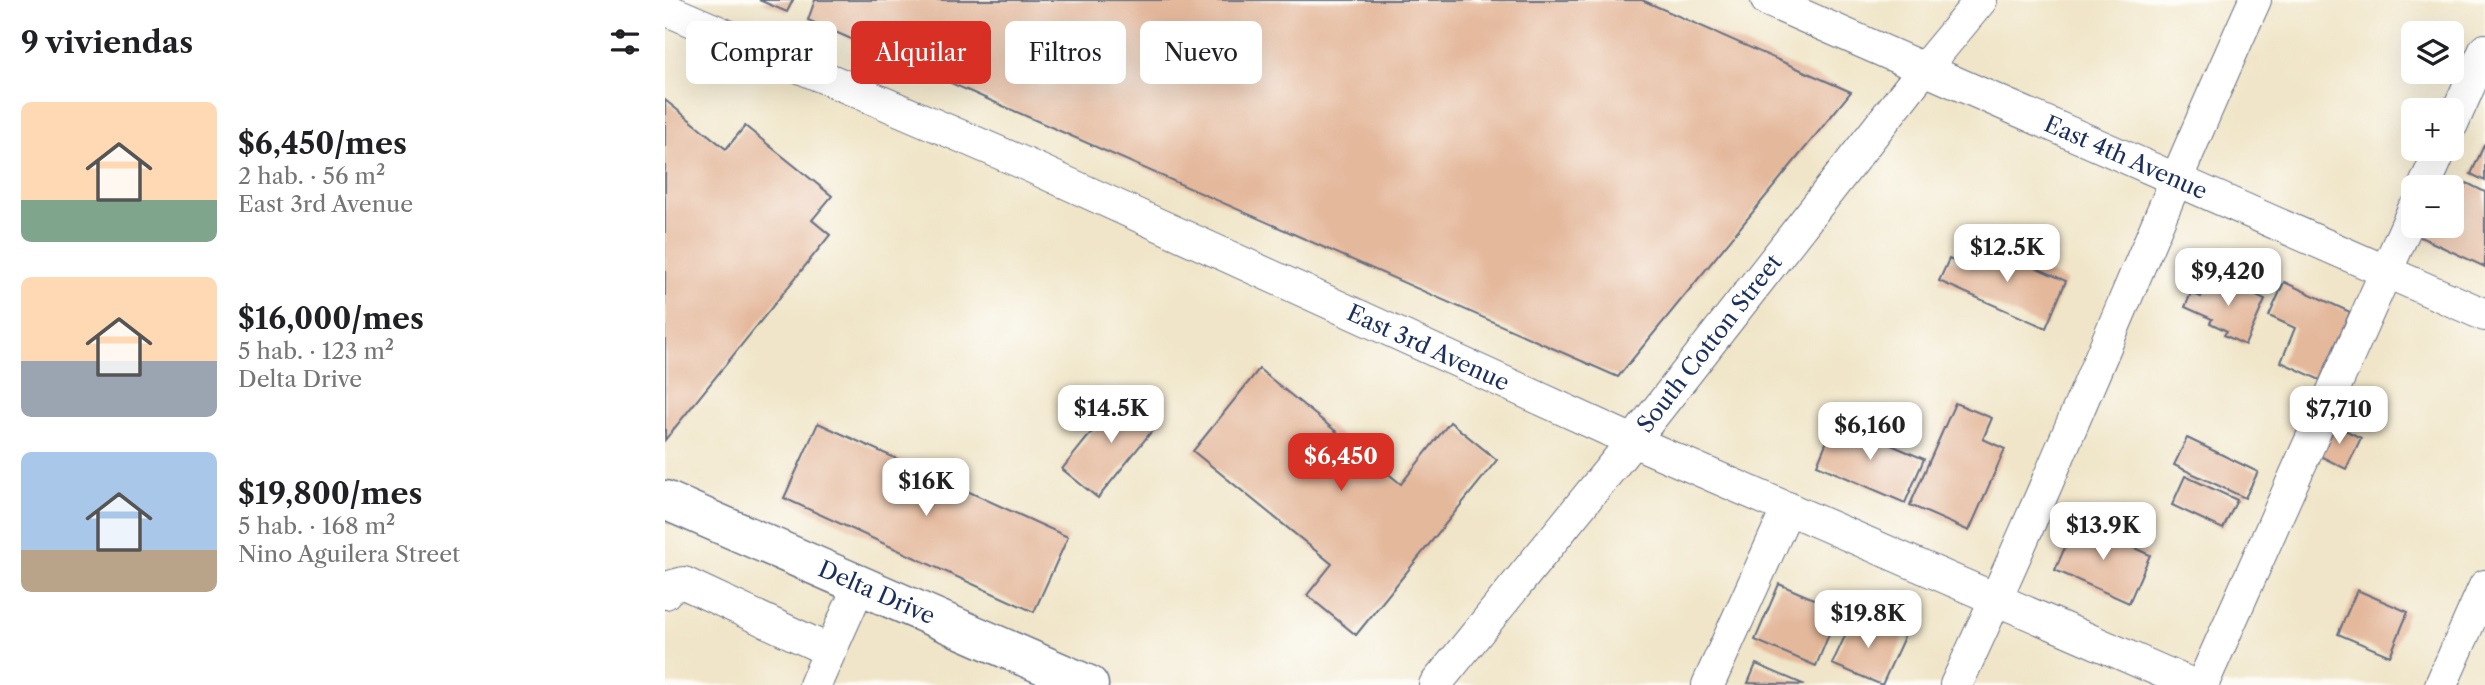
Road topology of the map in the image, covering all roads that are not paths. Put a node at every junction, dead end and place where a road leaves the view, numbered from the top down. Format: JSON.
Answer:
{"nodes":[{"id":1,"x":1767,"y":0,"type":"edge"},
{"id":2,"x":1981,"y":0,"type":"edge"},
{"id":3,"x":2255,"y":0,"type":"edge"},
{"id":4,"x":665,"y":9,"type":"edge"},
{"id":5,"x":2485,"y":50,"type":"edge"},
{"id":6,"x":1924,"y":69,"type":"junction"},
{"id":7,"x":2464,"y":98,"type":"edge"},
{"id":8,"x":2173,"y":180,"type":"junction"},
{"id":9,"x":2401,"y":238,"type":"edge"},
{"id":10,"x":2385,"y":273,"type":"junction"},
{"id":11,"x":2485,"y":315,"type":"edge"},
{"id":12,"x":1633,"y":441,"type":"junction"},
{"id":13,"x":665,"y":500,"type":"edge"},
{"id":14,"x":1788,"y":508,"type":"junction"},
{"id":15,"x":860,"y":584,"type":"junction"},
{"id":16,"x":2485,"y":586,"type":"edge"},
{"id":17,"x":665,"y":593,"type":"edge"},
{"id":18,"x":1997,"y":598,"type":"junction"},
{"id":19,"x":830,"y":651,"type":"junction"},
{"id":20,"x":815,"y":685,"type":"edge"},
{"id":21,"x":1089,"y":685,"type":"edge"},
{"id":22,"x":1435,"y":685,"type":"edge"},
{"id":23,"x":1708,"y":685,"type":"edge"},
{"id":24,"x":1956,"y":685,"type":"edge"},
{"id":25,"x":2193,"y":685,"type":"edge"},
{"id":26,"x":2202,"y":685,"type":"edge"},
{"id":27,"x":2441,"y":685,"type":"edge"}],
"edges":[{"from":1,"to":6,"type":"street","name":"East 4th Avenue"},
{"from":2,"to":6,"type":"street","name":"South Cotton Street"},
{"from":3,"to":8,"type":"street"},
{"from":4,"to":12,"type":"street","name":"East 3rd Avenue"},
{"from":5,"to":7,"type":"street"},
{"from":6,"to":8,"type":"street","name":"East 4th Avenue"},
{"from":6,"to":12,"type":"street","name":"South Cotton Street"},
{"from":8,"to":10,"type":"street","name":"East 4th Avenue"},
{"from":8,"to":18,"type":"street"},
{"from":9,"to":10,"type":"street"},
{"from":10,"to":11,"type":"street","name":"East 4th Avenue"},
{"from":10,"to":26,"type":"street"},
{"from":12,"to":14,"type":"street","name":"East 3rd Avenue"},
{"from":12,"to":22,"type":"street","name":"South Cotton Street"},
{"from":13,"to":15,"type":"main road","name":"Delta Drive"},
{"from":14,"to":18,"type":"street","name":"East 3rd Avenue"},
{"from":14,"to":23,"type":"street"},
{"from":15,"to":19,"type":"street"},
{"from":15,"to":21,"type":"main road","name":"Delta Drive"},
{"from":16,"to":27,"type":"street"},
{"from":17,"to":19,"type":"street"},
{"from":18,"to":24,"type":"street"},
{"from":18,"to":25,"type":"street","name":"East 3rd Avenue"},
{"from":19,"to":20,"type":"street"}]}
